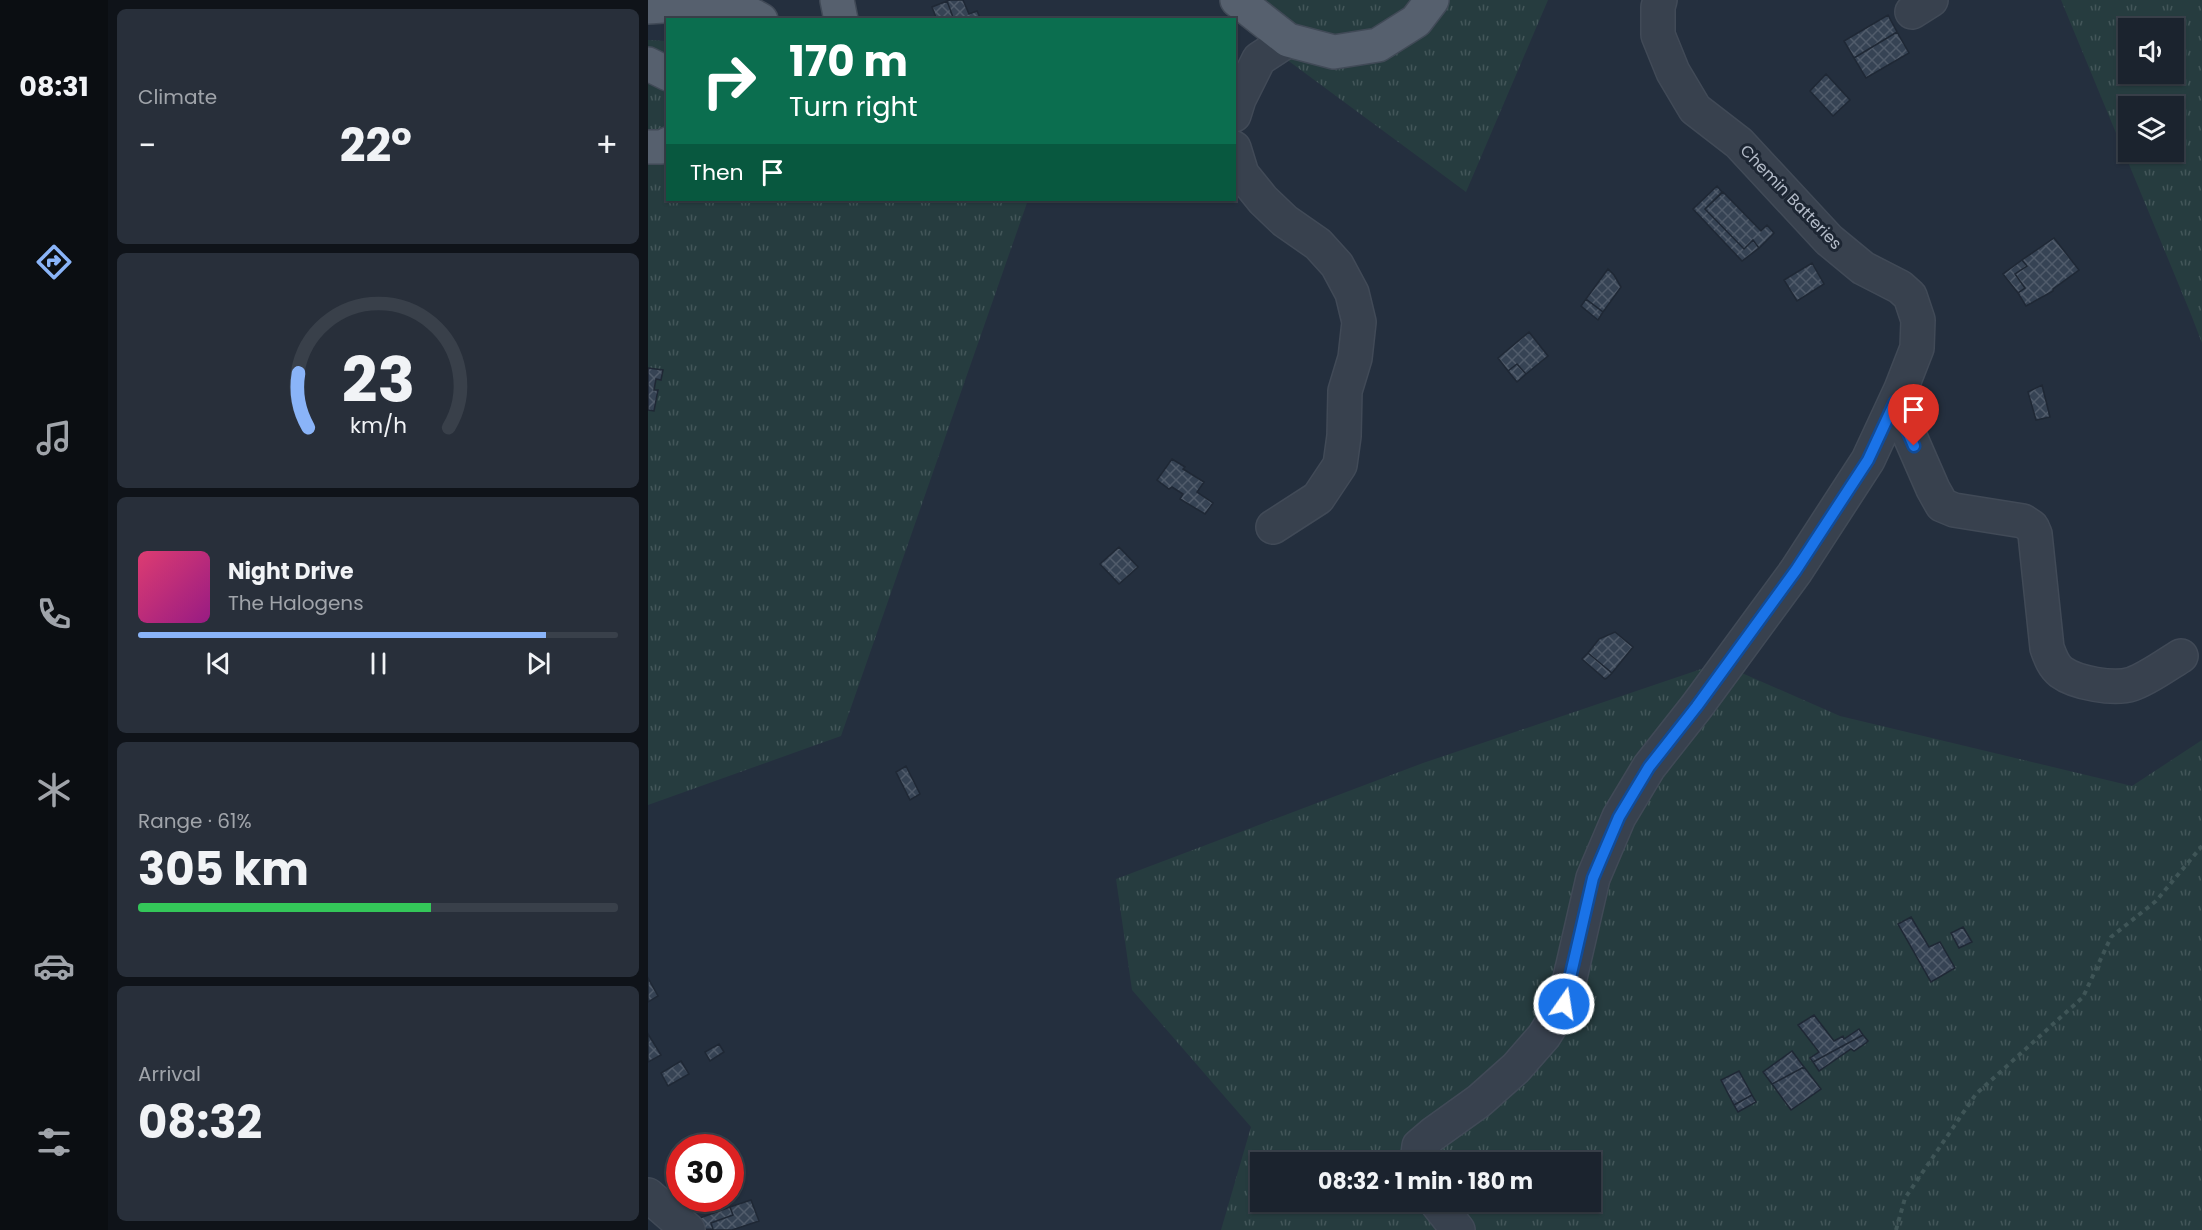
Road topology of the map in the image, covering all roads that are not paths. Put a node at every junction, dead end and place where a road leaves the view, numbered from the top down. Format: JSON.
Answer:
{"nodes":[{"id":1,"x":837,"y":0,"type":"edge"},
{"id":2,"x":1237,"y":0,"type":"edge"},
{"id":3,"x":1432,"y":0,"type":"edge"},
{"id":4,"x":1660,"y":0,"type":"edge"},
{"id":5,"x":648,"y":7,"type":"edge"},
{"id":6,"x":759,"y":18,"type":"edge"},
{"id":7,"x":841,"y":18,"type":"edge"},
{"id":8,"x":1288,"y":40,"type":"junction"},
{"id":9,"x":648,"y":64,"type":"edge"},
{"id":10,"x":666,"y":73,"type":"edge"},
{"id":11,"x":1236,"y":109,"type":"edge"},
{"id":12,"x":666,"y":145,"type":"edge"},
{"id":13,"x":648,"y":147,"type":"edge"},
{"id":14,"x":1236,"y":154,"type":"edge"},
{"id":15,"x":1895,"y":402,"type":"junction"},
{"id":16,"x":1273,"y":527,"type":"dead end"},
{"id":17,"x":2181,"y":656,"type":"dead end"},
{"id":18,"x":1418,"y":1152,"type":"edge"},
{"id":19,"x":648,"y":1195,"type":"edge"},
{"id":20,"x":1444,"y":1212,"type":"edge"},
{"id":21,"x":688,"y":1230,"type":"edge"},
{"id":22,"x":1458,"y":1230,"type":"edge"}],
"edges":[{"from":1,"to":7,"type":"main road"},
{"from":2,"to":8,"type":"main road"},
{"from":3,"to":8,"type":"main road"},
{"from":4,"to":15,"type":"street","name":"Chemin Batteries"},
{"from":5,"to":6,"type":"main road"},
{"from":8,"to":11,"type":"street"},
{"from":9,"to":10,"type":"main road"},
{"from":12,"to":13,"type":"main road"},
{"from":14,"to":16,"type":"street"},
{"from":15,"to":17,"type":"street"},
{"from":15,"to":18,"type":"street","name":"Chemin Batteries"},
{"from":19,"to":21,"type":"street"},
{"from":20,"to":22,"type":"street"}]}
